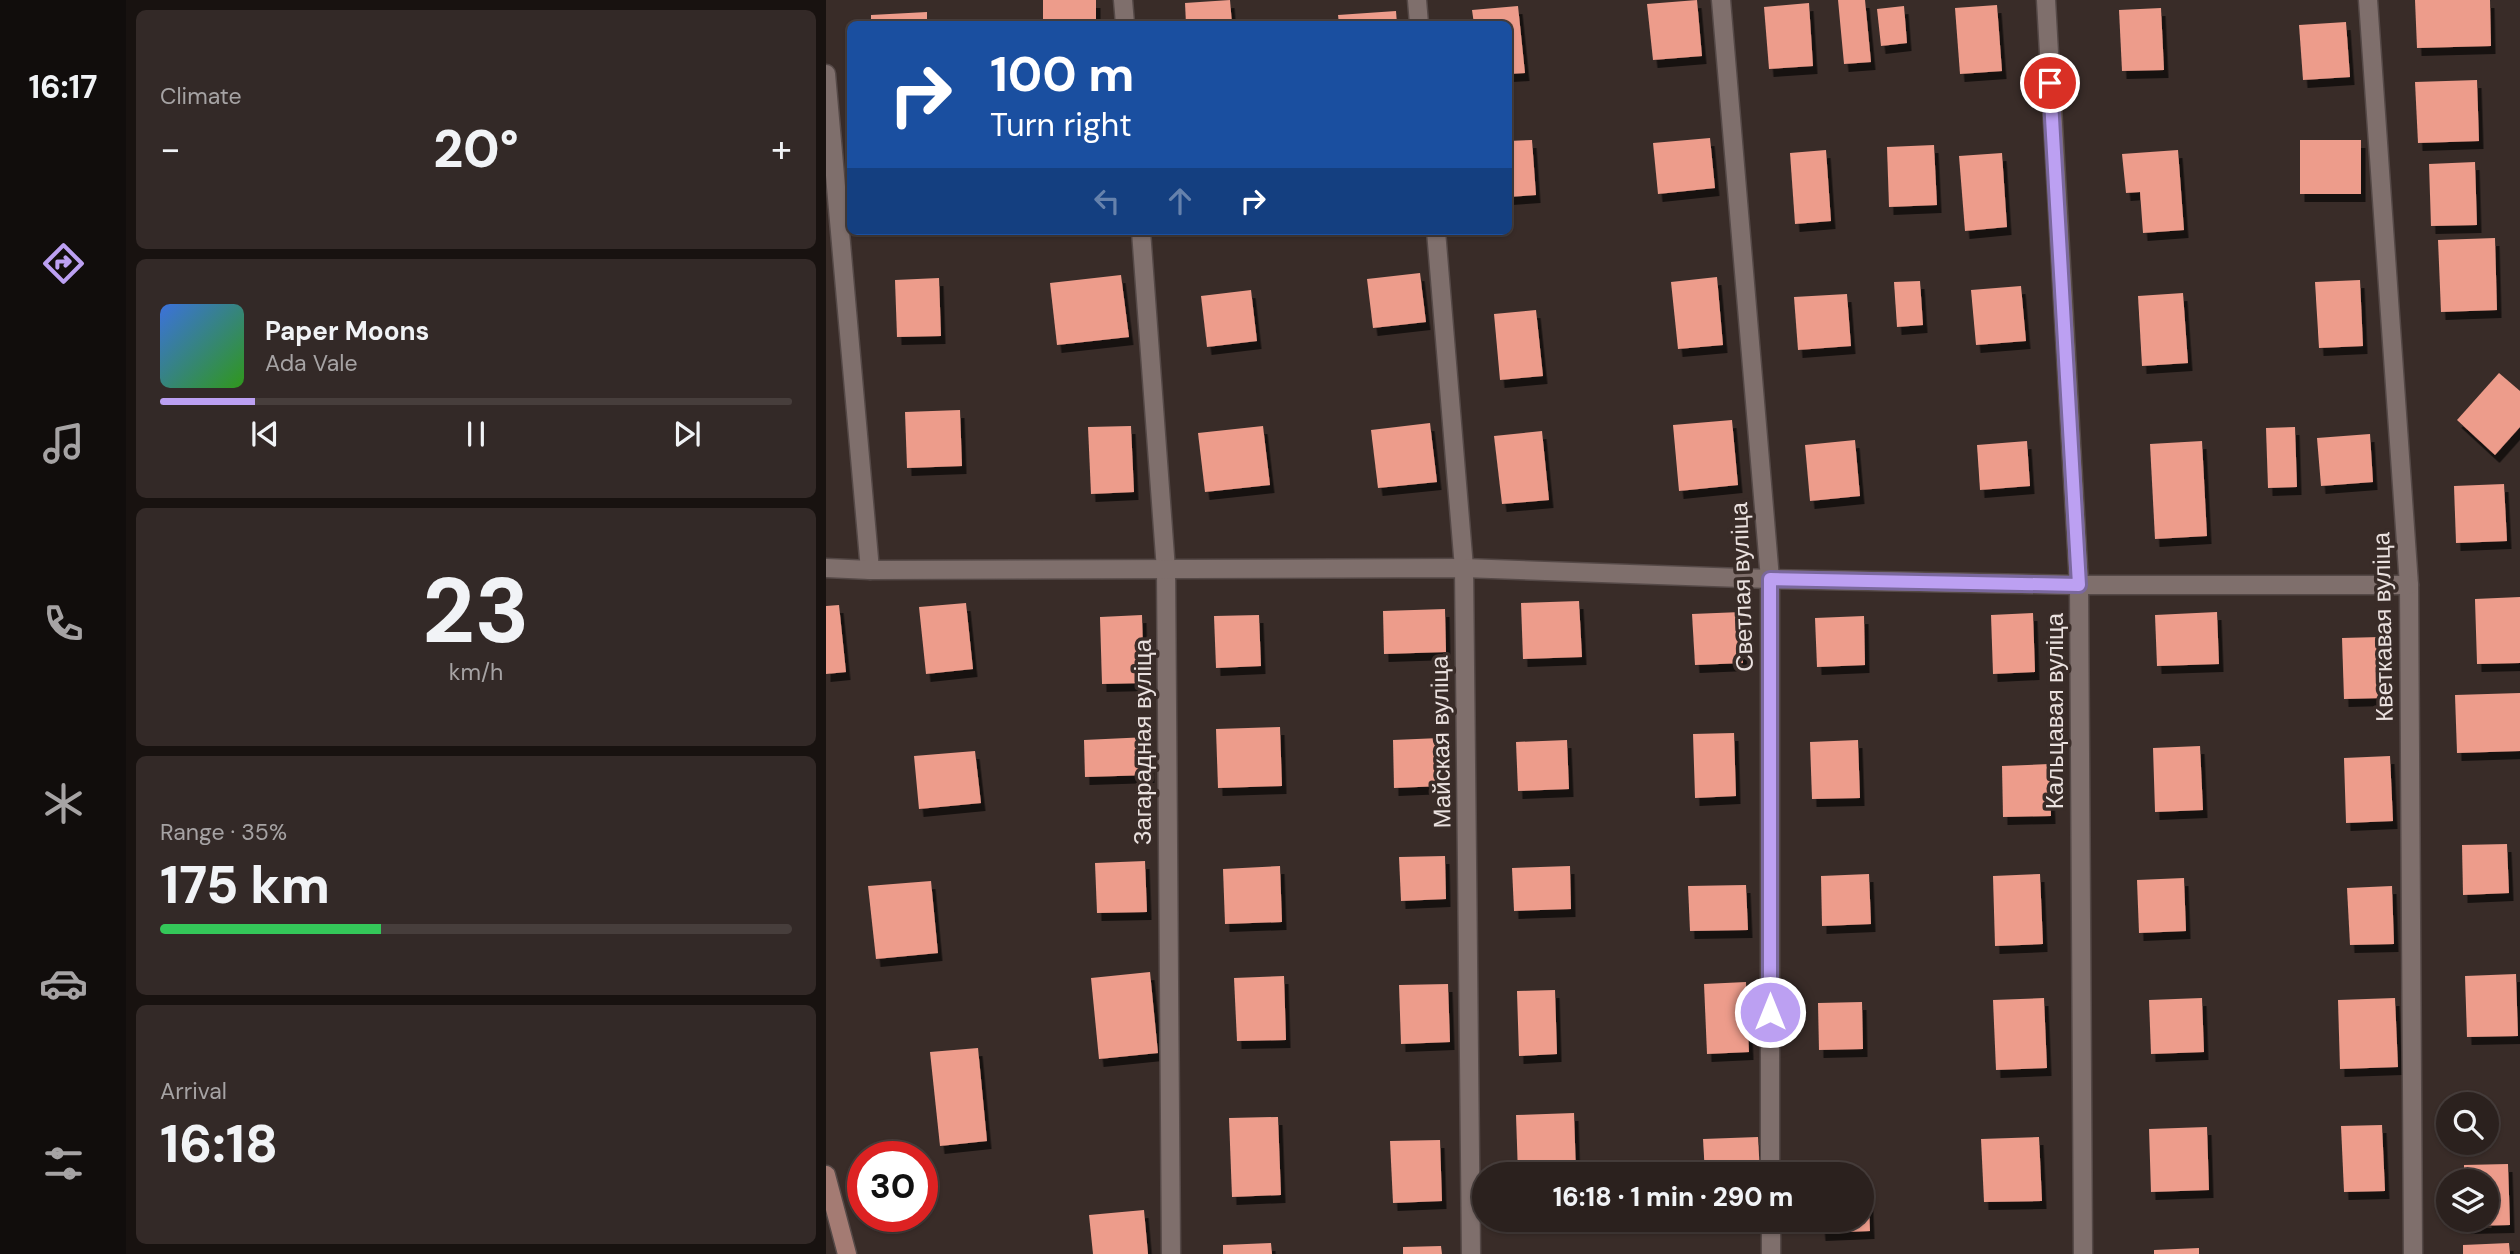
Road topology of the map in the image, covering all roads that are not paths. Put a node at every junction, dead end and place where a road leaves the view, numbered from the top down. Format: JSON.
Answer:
{"nodes":[{"id":1,"x":1123,"y":0,"type":"edge"},
{"id":2,"x":1417,"y":0,"type":"edge"},
{"id":3,"x":1721,"y":0,"type":"edge"},
{"id":4,"x":2046,"y":0,"type":"edge"},
{"id":5,"x":2368,"y":0,"type":"edge"},
{"id":6,"x":1125,"y":21,"type":"edge"},
{"id":7,"x":1419,"y":21,"type":"edge"},
{"id":8,"x":826,"y":74,"type":"edge"},
{"id":9,"x":1140,"y":235,"type":"edge"},
{"id":10,"x":1436,"y":235,"type":"edge"},
{"id":11,"x":826,"y":568,"type":"edge"},
{"id":12,"x":1464,"y":568,"type":"junction"},
{"id":13,"x":870,"y":570,"type":"junction"},
{"id":14,"x":1166,"y":570,"type":"junction"},
{"id":15,"x":1770,"y":579,"type":"junction"},
{"id":16,"x":2079,"y":585,"type":"junction"},
{"id":17,"x":2409,"y":585,"type":"junction"},
{"id":18,"x":1770,"y":1162,"type":"edge"},
{"id":19,"x":826,"y":1175,"type":"edge"},
{"id":20,"x":1770,"y":1232,"type":"edge"},
{"id":21,"x":848,"y":1254,"type":"edge"},
{"id":22,"x":1171,"y":1254,"type":"edge"},
{"id":23,"x":1471,"y":1254,"type":"edge"},
{"id":24,"x":1771,"y":1254,"type":"edge"},
{"id":25,"x":2083,"y":1254,"type":"edge"},
{"id":26,"x":2413,"y":1254,"type":"edge"}],
"edges":[{"from":1,"to":6,"type":"street"},
{"from":2,"to":7,"type":"street"},
{"from":3,"to":15,"type":"street","name":"Светлая вуліца"},
{"from":4,"to":16,"type":"street","name":"Кальцавая вуліца"},
{"from":5,"to":17,"type":"street","name":"Кветкавая вуліца"},
{"from":8,"to":13,"type":"street"},
{"from":9,"to":14,"type":"street","name":"Загарадная вуліца"},
{"from":10,"to":12,"type":"street","name":"Майская вуліца"},
{"from":11,"to":13,"type":"street"},
{"from":12,"to":14,"type":"street"},
{"from":12,"to":15,"type":"street"},
{"from":12,"to":23,"type":"street","name":"Майская вуліца"},
{"from":13,"to":14,"type":"street"},
{"from":14,"to":22,"type":"street","name":"Загарадная вуліца"},
{"from":15,"to":16,"type":"street"},
{"from":15,"to":18,"type":"street","name":"Светлая вуліца"},
{"from":16,"to":17,"type":"street"},
{"from":16,"to":25,"type":"street","name":"Кальцавая вуліца"},
{"from":17,"to":26,"type":"street","name":"Кветкавая вуліца"},
{"from":19,"to":21,"type":"main road"},
{"from":20,"to":24,"type":"street"}]}
